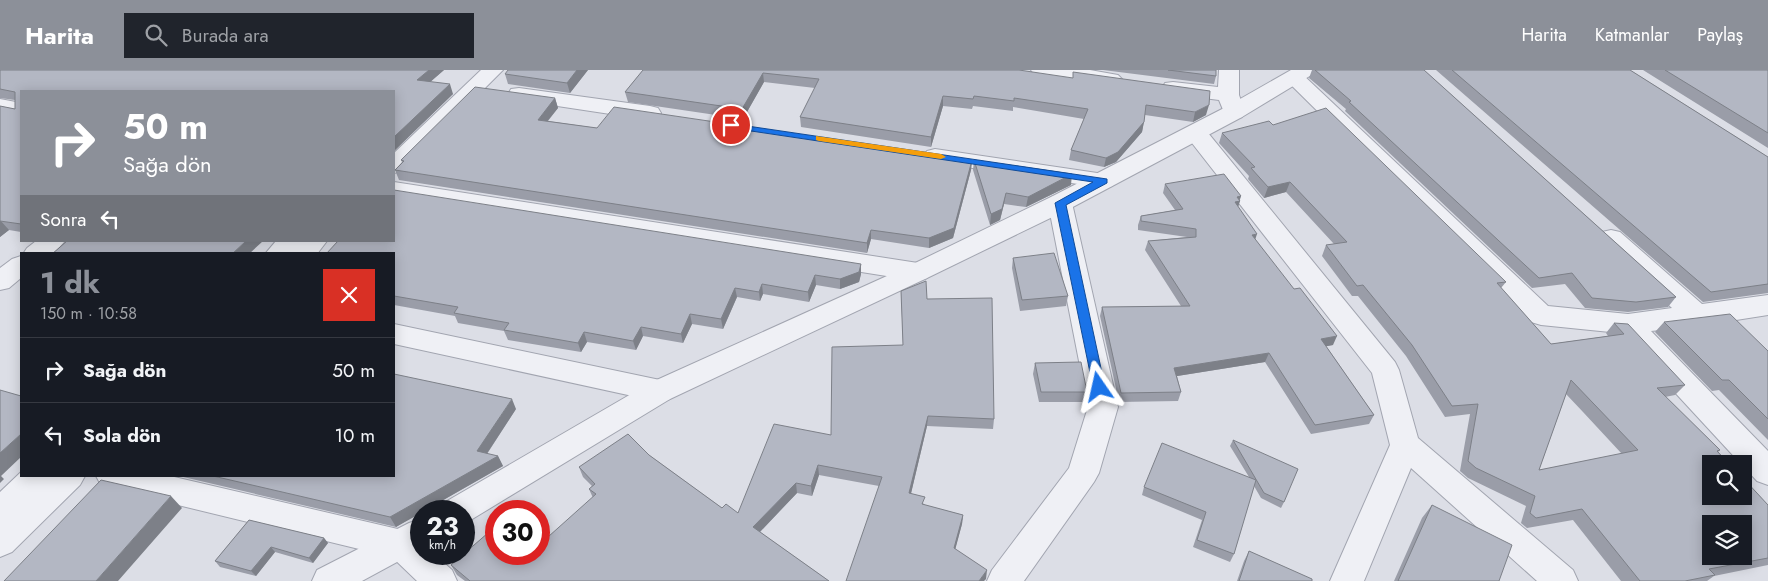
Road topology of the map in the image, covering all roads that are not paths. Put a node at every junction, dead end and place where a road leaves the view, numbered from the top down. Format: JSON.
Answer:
{"nodes":[{"id":1,"x":493,"y":70,"type":"edge"},
{"id":2,"x":1047,"y":70,"type":"edge"},
{"id":3,"x":1229,"y":70,"type":"edge"},
{"id":4,"x":1300,"y":74,"type":"edge"},
{"id":5,"x":475,"y":79,"type":"edge"},
{"id":6,"x":1231,"y":104,"type":"junction"},
{"id":7,"x":0,"y":106,"type":"edge"},
{"id":8,"x":20,"y":110,"type":"edge"},
{"id":9,"x":672,"y":117,"type":"edge"},
{"id":10,"x":1196,"y":133,"type":"junction"},
{"id":11,"x":395,"y":144,"type":"edge"},
{"id":12,"x":917,"y":153,"type":"edge"},
{"id":13,"x":395,"y":165,"type":"edge"},
{"id":14,"x":1104,"y":181,"type":"junction"},
{"id":15,"x":395,"y":190,"type":"edge"},
{"id":16,"x":1060,"y":203,"type":"junction"},
{"id":17,"x":1596,"y":225,"type":"edge"},
{"id":18,"x":52,"y":242,"type":"edge"},
{"id":19,"x":290,"y":242,"type":"edge"},
{"id":20,"x":314,"y":242,"type":"edge"},
{"id":21,"x":39,"y":252,"type":"edge"},
{"id":22,"x":280,"y":252,"type":"edge"},
{"id":23,"x":304,"y":252,"type":"edge"},
{"id":24,"x":20,"y":266,"type":"edge"},
{"id":25,"x":918,"y":272,"type":"junction"},
{"id":26,"x":0,"y":281,"type":"edge"},
{"id":27,"x":1768,"y":305,"type":"edge"},
{"id":28,"x":1698,"y":316,"type":"junction"},
{"id":29,"x":1628,"y":324,"type":"junction"},
{"id":30,"x":395,"y":334,"type":"edge"},
{"id":31,"x":660,"y":391,"type":"junction"},
{"id":32,"x":1405,"y":445,"type":"junction"},
{"id":33,"x":1768,"y":472,"type":"edge"},
{"id":34,"x":37,"y":477,"type":"edge"},
{"id":35,"x":68,"y":477,"type":"edge"},
{"id":36,"x":117,"y":477,"type":"edge"},
{"id":37,"x":475,"y":501,"type":"edge"},
{"id":38,"x":0,"y":512,"type":"edge"},
{"id":39,"x":410,"y":539,"type":"edge"},
{"id":40,"x":410,"y":540,"type":"edge"},
{"id":41,"x":0,"y":542,"type":"edge"},
{"id":42,"x":429,"y":565,"type":"edge"},
{"id":43,"x":329,"y":581,"type":"edge"},
{"id":44,"x":440,"y":581,"type":"edge"},
{"id":45,"x":1004,"y":581,"type":"edge"},
{"id":46,"x":1347,"y":581,"type":"edge"},
{"id":47,"x":1561,"y":581,"type":"edge"}],
"edges":[{"from":1,"to":5,"type":"street"},
{"from":2,"to":6,"type":"street"},
{"from":3,"to":6,"type":"street"},
{"from":4,"to":6,"type":"street"},
{"from":4,"to":29,"type":"street"},
{"from":5,"to":9,"type":"street"},
{"from":5,"to":11,"type":"street"},
{"from":5,"to":13,"type":"street"},
{"from":6,"to":10,"type":"street"},
{"from":7,"to":8,"type":"street"},
{"from":10,"to":14,"type":"street"},
{"from":10,"to":32,"type":"street"},
{"from":12,"to":14,"type":"street"},
{"from":14,"to":16,"type":"street"},
{"from":15,"to":25,"type":"street"},
{"from":16,"to":25,"type":"street"},
{"from":16,"to":45,"type":"street"},
{"from":17,"to":28,"type":"street"},
{"from":18,"to":21,"type":"street"},
{"from":19,"to":22,"type":"street"},
{"from":20,"to":23,"type":"street"},
{"from":24,"to":26,"type":"street"},
{"from":25,"to":31,"type":"street"},
{"from":27,"to":28,"type":"street"},
{"from":28,"to":29,"type":"street"},
{"from":29,"to":33,"type":"street"},
{"from":30,"to":31,"type":"street"},
{"from":31,"to":37,"type":"street"},
{"from":32,"to":46,"type":"street"},
{"from":32,"to":47,"type":"street"},
{"from":34,"to":38,"type":"street"},
{"from":35,"to":41,"type":"street"},
{"from":36,"to":39,"type":"street"},
{"from":40,"to":43,"type":"street"},
{"from":42,"to":44,"type":"street"}]}
